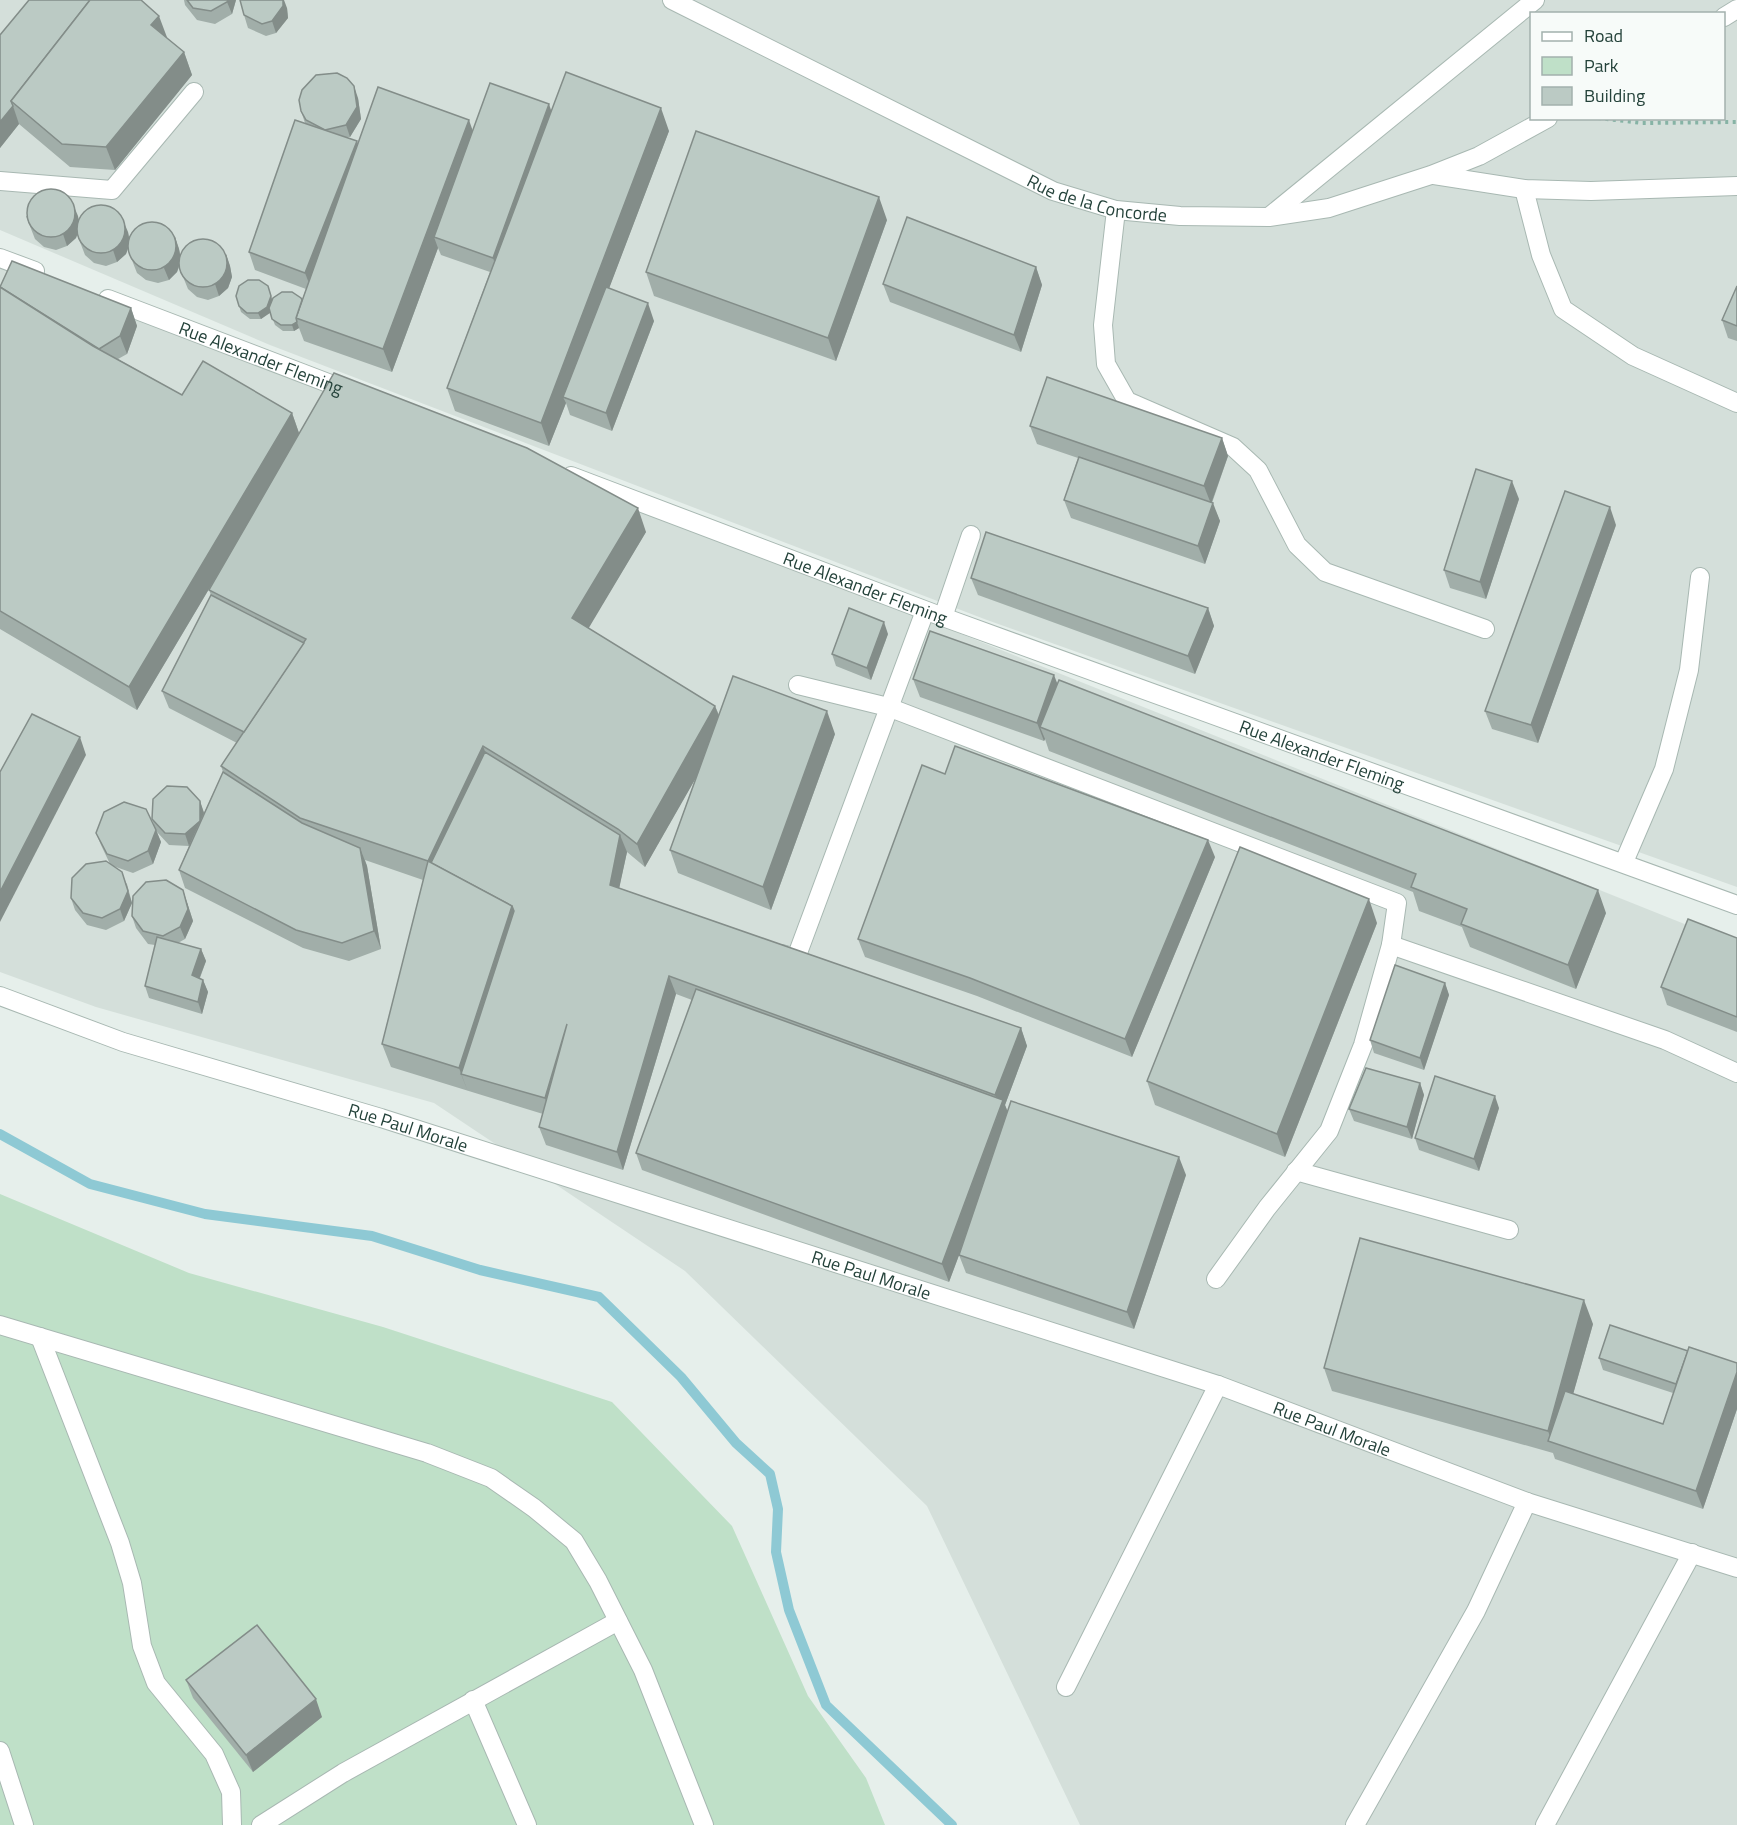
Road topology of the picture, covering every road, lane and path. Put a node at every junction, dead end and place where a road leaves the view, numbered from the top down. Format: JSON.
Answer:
{"nodes":[{"id":1,"x":672,"y":0,"type":"edge"},
{"id":2,"x":1535,"y":0,"type":"edge"},
{"id":3,"x":194,"y":92,"type":"dead end"},
{"id":4,"x":1544,"y":120,"type":"edge"},
{"id":5,"x":1616,"y":120,"type":"edge"},
{"id":6,"x":1737,"y":122,"type":"edge"},
{"id":7,"x":1431,"y":175,"type":"junction"},
{"id":8,"x":0,"y":181,"type":"edge"},
{"id":9,"x":1737,"y":186,"type":"edge"},
{"id":10,"x":1524,"y":189,"type":"junction"},
{"id":11,"x":1116,"y":210,"type":"junction"},
{"id":12,"x":1269,"y":217,"type":"junction"},
{"id":13,"x":0,"y":258,"type":"edge"},
{"id":14,"x":56,"y":279,"type":"edge"},
{"id":15,"x":89,"y":292,"type":"edge"},
{"id":16,"x":368,"y":398,"type":"edge"},
{"id":17,"x":1737,"y":403,"type":"edge"},
{"id":18,"x":557,"y":470,"type":"edge"},
{"id":19,"x":971,"y":535,"type":"dead end"},
{"id":20,"x":1700,"y":577,"type":"dead end"},
{"id":21,"x":925,"y":611,"type":"junction"},
{"id":22,"x":943,"y":617,"type":"junction"},
{"id":23,"x":1485,"y":629,"type":"dead end"},
{"id":24,"x":798,"y":685,"type":"dead end"},
{"id":25,"x":888,"y":707,"type":"junction"},
{"id":26,"x":1624,"y":862,"type":"junction"},
{"id":27,"x":1737,"y":905,"type":"edge"},
{"id":28,"x":1392,"y":945,"type":"junction"},
{"id":29,"x":764,"y":947,"type":"edge"},
{"id":30,"x":0,"y":996,"type":"edge"},
{"id":31,"x":1737,"y":1073,"type":"edge"},
{"id":32,"x":1296,"y":1171,"type":"junction"},
{"id":33,"x":1509,"y":1230,"type":"dead end"},
{"id":34,"x":1216,"y":1279,"type":"dead end"},
{"id":35,"x":0,"y":1325,"type":"edge"},
{"id":36,"x":40,"y":1337,"type":"junction"},
{"id":37,"x":1218,"y":1384,"type":"junction"},
{"id":38,"x":1527,"y":1502,"type":"junction"},
{"id":39,"x":1692,"y":1553,"type":"junction"},
{"id":40,"x":1737,"y":1568,"type":"edge"},
{"id":41,"x":618,"y":1621,"type":"junction"},
{"id":42,"x":1066,"y":1687,"type":"dead end"},
{"id":43,"x":473,"y":1700,"type":"junction"},
{"id":44,"x":0,"y":1751,"type":"edge"},
{"id":45,"x":24,"y":1825,"type":"edge"},
{"id":46,"x":232,"y":1825,"type":"edge"},
{"id":47,"x":261,"y":1825,"type":"edge"},
{"id":48,"x":527,"y":1825,"type":"edge"},
{"id":49,"x":704,"y":1825,"type":"edge"},
{"id":50,"x":1355,"y":1825,"type":"edge"},
{"id":51,"x":1545,"y":1825,"type":"edge"}],
"edges":[{"from":1,"to":11,"type":"street","name":"Rue de la Concorde"},
{"from":2,"to":12,"type":"street"},
{"from":3,"to":8,"type":"street"},
{"from":4,"to":7,"type":"street","name":"Rue de la Concorde"},
{"from":5,"to":6,"type":"path"},
{"from":7,"to":10,"type":"street"},
{"from":7,"to":12,"type":"street","name":"Rue de la Concorde"},
{"from":9,"to":10,"type":"street"},
{"from":10,"to":17,"type":"street"},
{"from":11,"to":12,"type":"street","name":"Rue de la Concorde"},
{"from":11,"to":23,"type":"street"},
{"from":13,"to":14,"type":"street"},
{"from":15,"to":16,"type":"street","name":"Rue Alexander Fleming"},
{"from":18,"to":21,"type":"street","name":"Rue Alexander Fleming"},
{"from":19,"to":22,"type":"street"},
{"from":20,"to":26,"type":"street"},
{"from":21,"to":22,"type":"street","name":"Rue Alexander Fleming"},
{"from":21,"to":25,"type":"street"},
{"from":22,"to":26,"type":"street","name":"Rue Alexander Fleming"},
{"from":24,"to":25,"type":"street"},
{"from":25,"to":28,"type":"street"},
{"from":25,"to":29,"type":"street"},
{"from":26,"to":27,"type":"street","name":"Rue Alexander Fleming"},
{"from":28,"to":31,"type":"street"},
{"from":28,"to":32,"type":"street"},
{"from":30,"to":37,"type":"street","name":"Rue Paul Morale"},
{"from":32,"to":33,"type":"street"},
{"from":32,"to":34,"type":"street"},
{"from":35,"to":36,"type":"street"},
{"from":36,"to":41,"type":"street"},
{"from":36,"to":46,"type":"street"},
{"from":37,"to":38,"type":"street","name":"Rue Paul Morale"},
{"from":37,"to":42,"type":"street"},
{"from":38,"to":39,"type":"street","name":"Rue Paul Morale"},
{"from":38,"to":50,"type":"street"},
{"from":39,"to":40,"type":"street","name":"Rue Paul Morale"},
{"from":39,"to":51,"type":"street"},
{"from":41,"to":43,"type":"street"},
{"from":41,"to":49,"type":"street"},
{"from":43,"to":47,"type":"street"},
{"from":43,"to":48,"type":"street"},
{"from":44,"to":45,"type":"street"}]}
